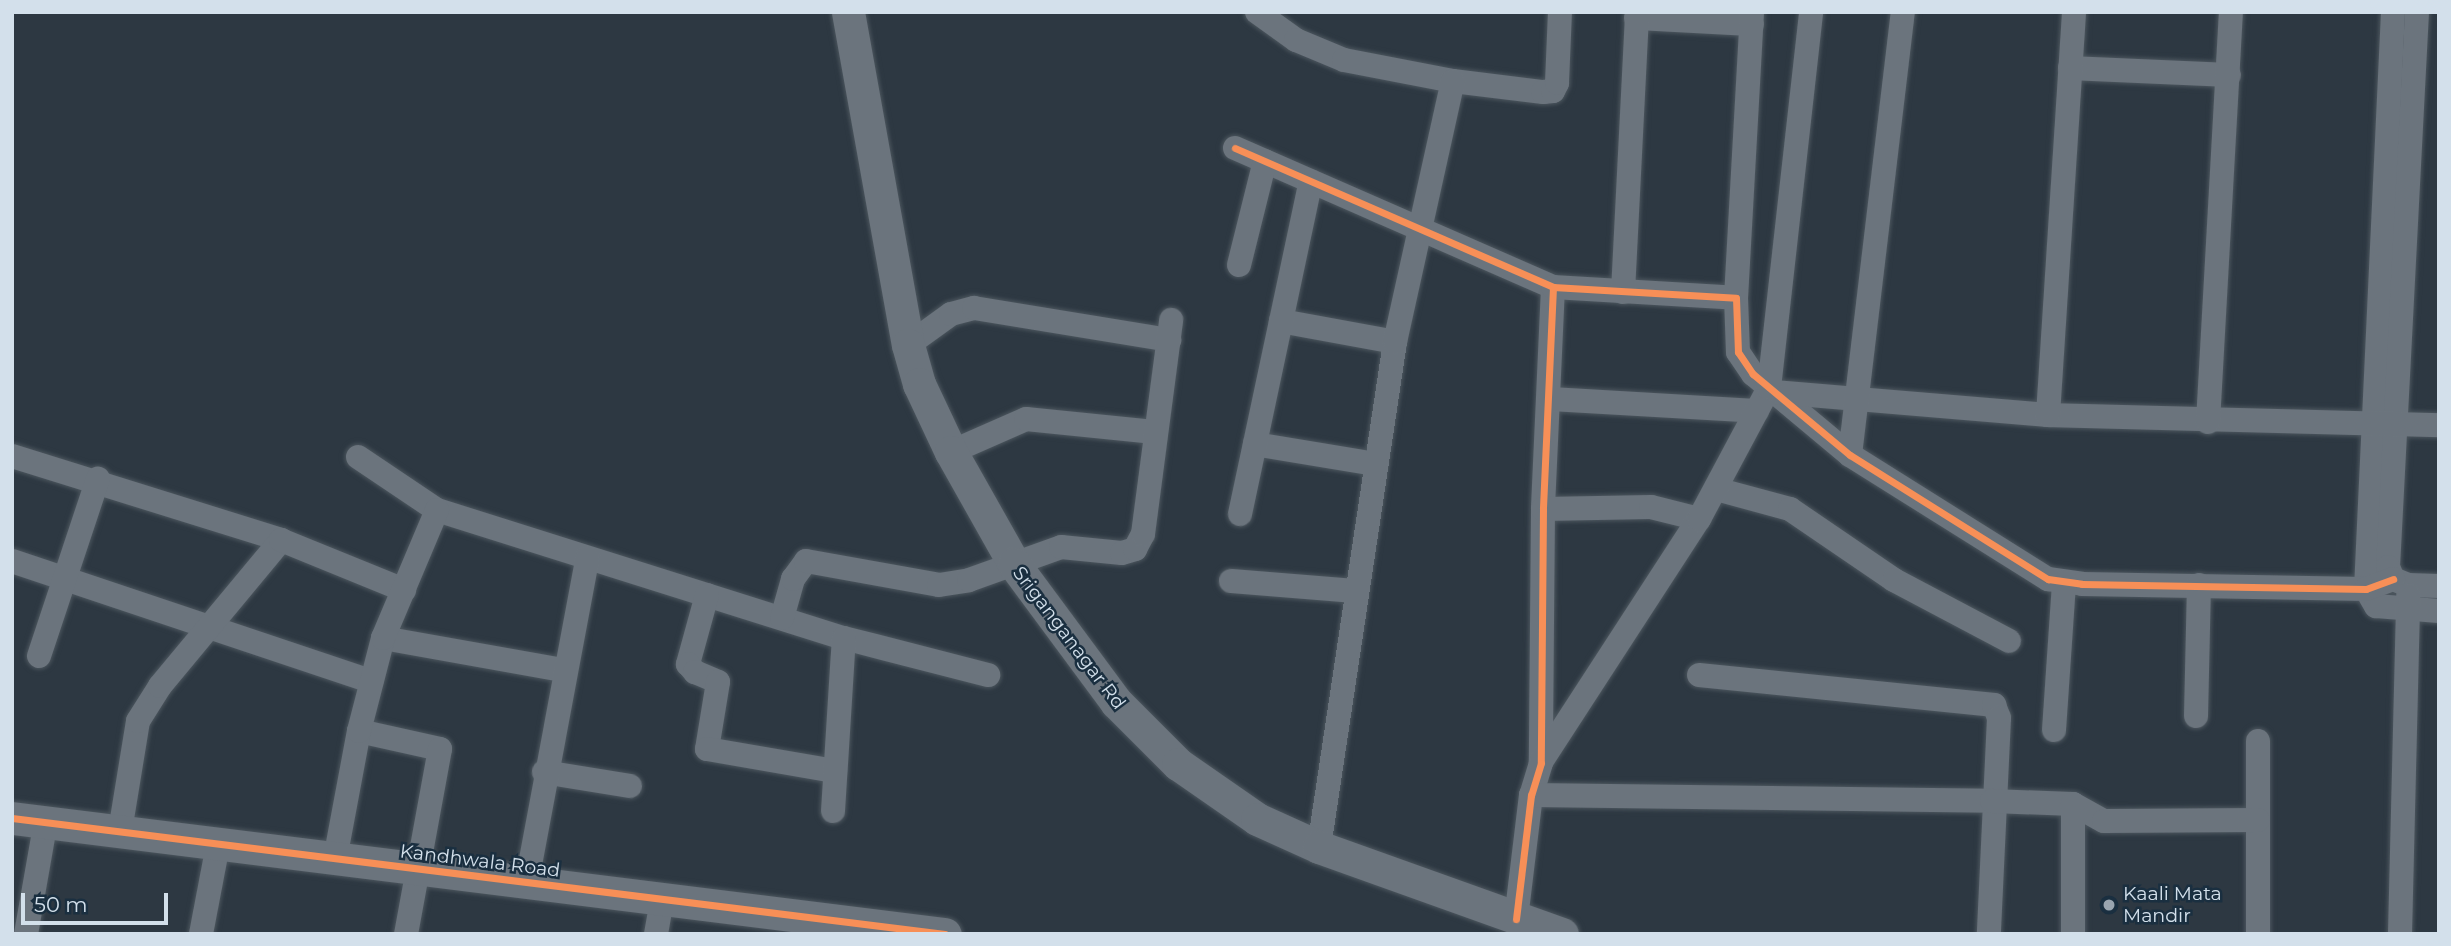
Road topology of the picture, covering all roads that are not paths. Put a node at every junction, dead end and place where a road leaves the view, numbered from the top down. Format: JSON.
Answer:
{"nodes":[{"id":1,"x":848,"y":12,"type":"edge"},
{"id":2,"x":1257,"y":12,"type":"edge"},
{"id":3,"x":1559,"y":12,"type":"edge"},
{"id":4,"x":1811,"y":12,"type":"edge"},
{"id":5,"x":1903,"y":12,"type":"edge"},
{"id":6,"x":2074,"y":12,"type":"edge"},
{"id":7,"x":2231,"y":12,"type":"edge"},
{"id":8,"x":2393,"y":12,"type":"edge"},
{"id":9,"x":2417,"y":12,"type":"edge"},
{"id":10,"x":1636,"y":15,"type":"edge"},
{"id":11,"x":1752,"y":18,"type":"edge"},
{"id":12,"x":2404,"y":53,"type":"junction"},
{"id":13,"x":2070,"y":68,"type":"junction"},
{"id":14,"x":2229,"y":75,"type":"junction"},
{"id":15,"x":1453,"y":81,"type":"junction"},
{"id":16,"x":1235,"y":148,"type":"dead end"},
{"id":17,"x":1265,"y":161,"type":"junction"},
{"id":18,"x":1311,"y":181,"type":"junction"},
{"id":19,"x":1418,"y":229,"type":"junction"},
{"id":20,"x":1239,"y":265,"type":"dead end"},
{"id":21,"x":1553,"y":287,"type":"junction"},
{"id":22,"x":1623,"y":292,"type":"junction"},
{"id":23,"x":1736,"y":298,"type":"junction"},
{"id":24,"x":1281,"y":321,"type":"junction"},
{"id":25,"x":1395,"y":342,"type":"junction"},
{"id":26,"x":908,"y":345,"type":"junction"},
{"id":27,"x":1772,"y":390,"type":"junction"},
{"id":28,"x":1858,"y":398,"type":"junction"},
{"id":29,"x":1550,"y":399,"type":"junction"},
{"id":30,"x":1757,"y":411,"type":"junction"},
{"id":31,"x":2048,"y":415,"type":"junction"},
{"id":32,"x":2208,"y":422,"type":"junction"},
{"id":33,"x":2387,"y":423,"type":"junction"},
{"id":34,"x":2439,"y":425,"type":"edge"},
{"id":35,"x":1154,"y":432,"type":"junction"},
{"id":36,"x":1255,"y":444,"type":"junction"},
{"id":37,"x":951,"y":452,"type":"junction"},
{"id":38,"x":1850,"y":455,"type":"junction"},
{"id":39,"x":12,"y":456,"type":"edge"},
{"id":40,"x":358,"y":457,"type":"dead end"},
{"id":41,"x":1376,"y":464,"type":"junction"},
{"id":42,"x":99,"y":479,"type":"junction"},
{"id":43,"x":1716,"y":489,"type":"junction"},
{"id":44,"x":1543,"y":509,"type":"junction"},
{"id":45,"x":437,"y":510,"type":"junction"},
{"id":46,"x":1240,"y":514,"type":"dead end"},
{"id":47,"x":1699,"y":519,"type":"junction"},
{"id":48,"x":281,"y":540,"type":"junction"},
{"id":49,"x":587,"y":559,"type":"junction"},
{"id":50,"x":12,"y":561,"type":"edge"},
{"id":51,"x":1014,"y":564,"type":"junction"},
{"id":52,"x":68,"y":578,"type":"junction"},
{"id":53,"x":1231,"y":581,"type":"dead end"},
{"id":54,"x":2064,"y":582,"type":"junction"},
{"id":55,"x":2199,"y":585,"type":"junction"},
{"id":56,"x":2439,"y":586,"type":"edge"},
{"id":57,"x":2366,"y":589,"type":"junction"},
{"id":58,"x":404,"y":590,"type":"junction"},
{"id":59,"x":2403,"y":591,"type":"junction"},
{"id":60,"x":1356,"y":592,"type":"junction"},
{"id":61,"x":707,"y":595,"type":"junction"},
{"id":62,"x":2439,"y":611,"type":"edge"},
{"id":63,"x":782,"y":618,"type":"junction"},
{"id":64,"x":208,"y":628,"type":"junction"},
{"id":65,"x":383,"y":638,"type":"junction"},
{"id":66,"x":844,"y":638,"type":"junction"},
{"id":67,"x":2009,"y":641,"type":"dead end"},
{"id":68,"x":40,"y":656,"type":"dead end"},
{"id":69,"x":563,"y":670,"type":"junction"},
{"id":70,"x":988,"y":675,"type":"dead end"},
{"id":71,"x":1699,"y":675,"type":"dead end"},
{"id":72,"x":371,"y":681,"type":"junction"},
{"id":73,"x":2196,"y":716,"type":"dead end"},
{"id":74,"x":2054,"y":730,"type":"dead end"},
{"id":75,"x":359,"y":731,"type":"junction"},
{"id":76,"x":2258,"y":741,"type":"dead end"},
{"id":77,"x":1541,"y":763,"type":"junction"},
{"id":78,"x":835,"y":771,"type":"junction"},
{"id":79,"x":544,"y":772,"type":"junction"},
{"id":80,"x":630,"y":786,"type":"dead end"},
{"id":81,"x":1531,"y":794,"type":"junction"},
{"id":82,"x":1992,"y":801,"type":"junction"},
{"id":83,"x":2073,"y":804,"type":"junction"},
{"id":84,"x":833,"y":811,"type":"dead end"},
{"id":85,"x":12,"y":818,"type":"edge"},
{"id":86,"x":2258,"y":820,"type":"junction"},
{"id":87,"x":46,"y":821,"type":"junction"},
{"id":88,"x":120,"y":831,"type":"junction"},
{"id":89,"x":218,"y":845,"type":"junction"},
{"id":90,"x":1319,"y":847,"type":"junction"},
{"id":91,"x":335,"y":859,"type":"junction"},
{"id":92,"x":420,"y":870,"type":"junction"},
{"id":93,"x":527,"y":881,"type":"junction"},
{"id":94,"x":662,"y":900,"type":"junction"},
{"id":95,"x":1516,"y":919,"type":"junction"},
{"id":96,"x":852,"y":928,"type":"edge"},
{"id":97,"x":26,"y":934,"type":"edge"},
{"id":98,"x":201,"y":934,"type":"edge"},
{"id":99,"x":406,"y":934,"type":"edge"},
{"id":100,"x":656,"y":934,"type":"edge"},
{"id":101,"x":945,"y":934,"type":"edge"},
{"id":102,"x":1562,"y":934,"type":"edge"},
{"id":103,"x":1989,"y":934,"type":"edge"},
{"id":104,"x":2073,"y":934,"type":"edge"},
{"id":105,"x":2258,"y":934,"type":"edge"},
{"id":106,"x":2400,"y":934,"type":"edge"}],
"edges":[{"from":1,"to":26,"type":"main road","name":"Sriganganagar Rd"},
{"from":2,"to":15,"type":"street"},
{"from":3,"to":15,"type":"street"},
{"from":4,"to":27,"type":"street"},
{"from":5,"to":28,"type":"street"},
{"from":6,"to":13,"type":"street"},
{"from":7,"to":14,"type":"street"},
{"from":8,"to":12,"type":"street"},
{"from":9,"to":12,"type":"street"},
{"from":10,"to":11,"type":"street"},
{"from":10,"to":22,"type":"street"},
{"from":11,"to":23,"type":"street"},
{"from":12,"to":33,"type":"street"},
{"from":13,"to":14,"type":"street"},
{"from":13,"to":31,"type":"street"},
{"from":14,"to":32,"type":"street"},
{"from":15,"to":19,"type":"street"},
{"from":16,"to":17,"type":"street"},
{"from":17,"to":18,"type":"street"},
{"from":17,"to":20,"type":"street"},
{"from":18,"to":19,"type":"street"},
{"from":18,"to":24,"type":"street"},
{"from":19,"to":21,"type":"street"},
{"from":19,"to":25,"type":"street"},
{"from":21,"to":22,"type":"street"},
{"from":21,"to":29,"type":"street"},
{"from":22,"to":23,"type":"street"},
{"from":23,"to":27,"type":"street"},
{"from":24,"to":25,"type":"street"},
{"from":24,"to":36,"type":"street"},
{"from":25,"to":41,"type":"street"},
{"from":26,"to":35,"type":"street"},
{"from":26,"to":37,"type":"main road","name":"Sriganganagar Rd"},
{"from":27,"to":28,"type":"street"},
{"from":27,"to":30,"type":"street"},
{"from":27,"to":38,"type":"street"},
{"from":28,"to":31,"type":"street"},
{"from":28,"to":38,"type":"street"},
{"from":29,"to":30,"type":"street"},
{"from":29,"to":44,"type":"street"},
{"from":30,"to":43,"type":"street"},
{"from":31,"to":32,"type":"street"},
{"from":32,"to":33,"type":"street"},
{"from":33,"to":34,"type":"street"},
{"from":33,"to":57,"type":"street"},
{"from":33,"to":59,"type":"street"},
{"from":35,"to":37,"type":"street"},
{"from":35,"to":51,"type":"street"},
{"from":36,"to":41,"type":"street"},
{"from":36,"to":46,"type":"street"},
{"from":37,"to":51,"type":"main road","name":"Sriganganagar Rd"},
{"from":38,"to":54,"type":"street"},
{"from":39,"to":42,"type":"street"},
{"from":40,"to":45,"type":"street"},
{"from":41,"to":60,"type":"street"},
{"from":42,"to":48,"type":"street"},
{"from":42,"to":52,"type":"street"},
{"from":43,"to":47,"type":"street"},
{"from":43,"to":67,"type":"street"},
{"from":44,"to":47,"type":"street"},
{"from":44,"to":77,"type":"street"},
{"from":45,"to":49,"type":"street"},
{"from":45,"to":58,"type":"street"},
{"from":47,"to":77,"type":"street"},
{"from":48,"to":58,"type":"street"},
{"from":48,"to":64,"type":"street"},
{"from":49,"to":61,"type":"street"},
{"from":49,"to":69,"type":"street"},
{"from":50,"to":52,"type":"street"},
{"from":51,"to":63,"type":"street"},
{"from":51,"to":90,"type":"main road","name":"Sriganganagar Rd"},
{"from":52,"to":64,"type":"street"},
{"from":52,"to":68,"type":"street"},
{"from":53,"to":60,"type":"street"},
{"from":54,"to":55,"type":"street"},
{"from":54,"to":74,"type":"street"},
{"from":55,"to":57,"type":"street"},
{"from":55,"to":73,"type":"street"},
{"from":56,"to":59,"type":"street"},
{"from":57,"to":59,"type":"street"},
{"from":57,"to":59,"type":"street"},
{"from":58,"to":65,"type":"street"},
{"from":59,"to":62,"type":"street"},
{"from":59,"to":106,"type":"street"},
{"from":60,"to":90,"type":"street"},
{"from":61,"to":63,"type":"street"},
{"from":61,"to":78,"type":"street"},
{"from":63,"to":66,"type":"street"},
{"from":64,"to":72,"type":"street"},
{"from":64,"to":88,"type":"street"},
{"from":65,"to":69,"type":"street"},
{"from":65,"to":72,"type":"street"},
{"from":66,"to":70,"type":"street"},
{"from":66,"to":78,"type":"street"},
{"from":69,"to":79,"type":"street"},
{"from":71,"to":82,"type":"street"},
{"from":72,"to":75,"type":"street"},
{"from":75,"to":91,"type":"street"},
{"from":75,"to":92,"type":"street"},
{"from":76,"to":86,"type":"street"},
{"from":77,"to":81,"type":"street"},
{"from":78,"to":84,"type":"street"},
{"from":79,"to":80,"type":"street"},
{"from":79,"to":93,"type":"street"},
{"from":81,"to":82,"type":"street"},
{"from":81,"to":95,"type":"street"},
{"from":82,"to":83,"type":"street"},
{"from":82,"to":103,"type":"street"},
{"from":83,"to":86,"type":"street"},
{"from":83,"to":104,"type":"street"},
{"from":85,"to":87,"type":"main road","name":"Kandhwala Road"},
{"from":86,"to":105,"type":"street"},
{"from":87,"to":88,"type":"main road","name":"Kandhwala Road"},
{"from":87,"to":97,"type":"street"},
{"from":88,"to":89,"type":"main road","name":"Kandhwala Road"},
{"from":89,"to":91,"type":"main road","name":"Kandhwala Road"},
{"from":89,"to":98,"type":"street"},
{"from":90,"to":95,"type":"main road","name":"Sriganganagar Rd"},
{"from":91,"to":92,"type":"main road","name":"Kandhwala Road"},
{"from":92,"to":93,"type":"main road","name":"Kandhwala Road"},
{"from":92,"to":99,"type":"street"},
{"from":93,"to":94,"type":"main road","name":"Kandhwala Road"},
{"from":94,"to":96,"type":"main road","name":"Kandhwala Road"},
{"from":94,"to":100,"type":"street"},
{"from":95,"to":102,"type":"main road","name":"Sriganganagar Rd"},
{"from":96,"to":101,"type":"main road","name":"Kandhwala Road"}]}
